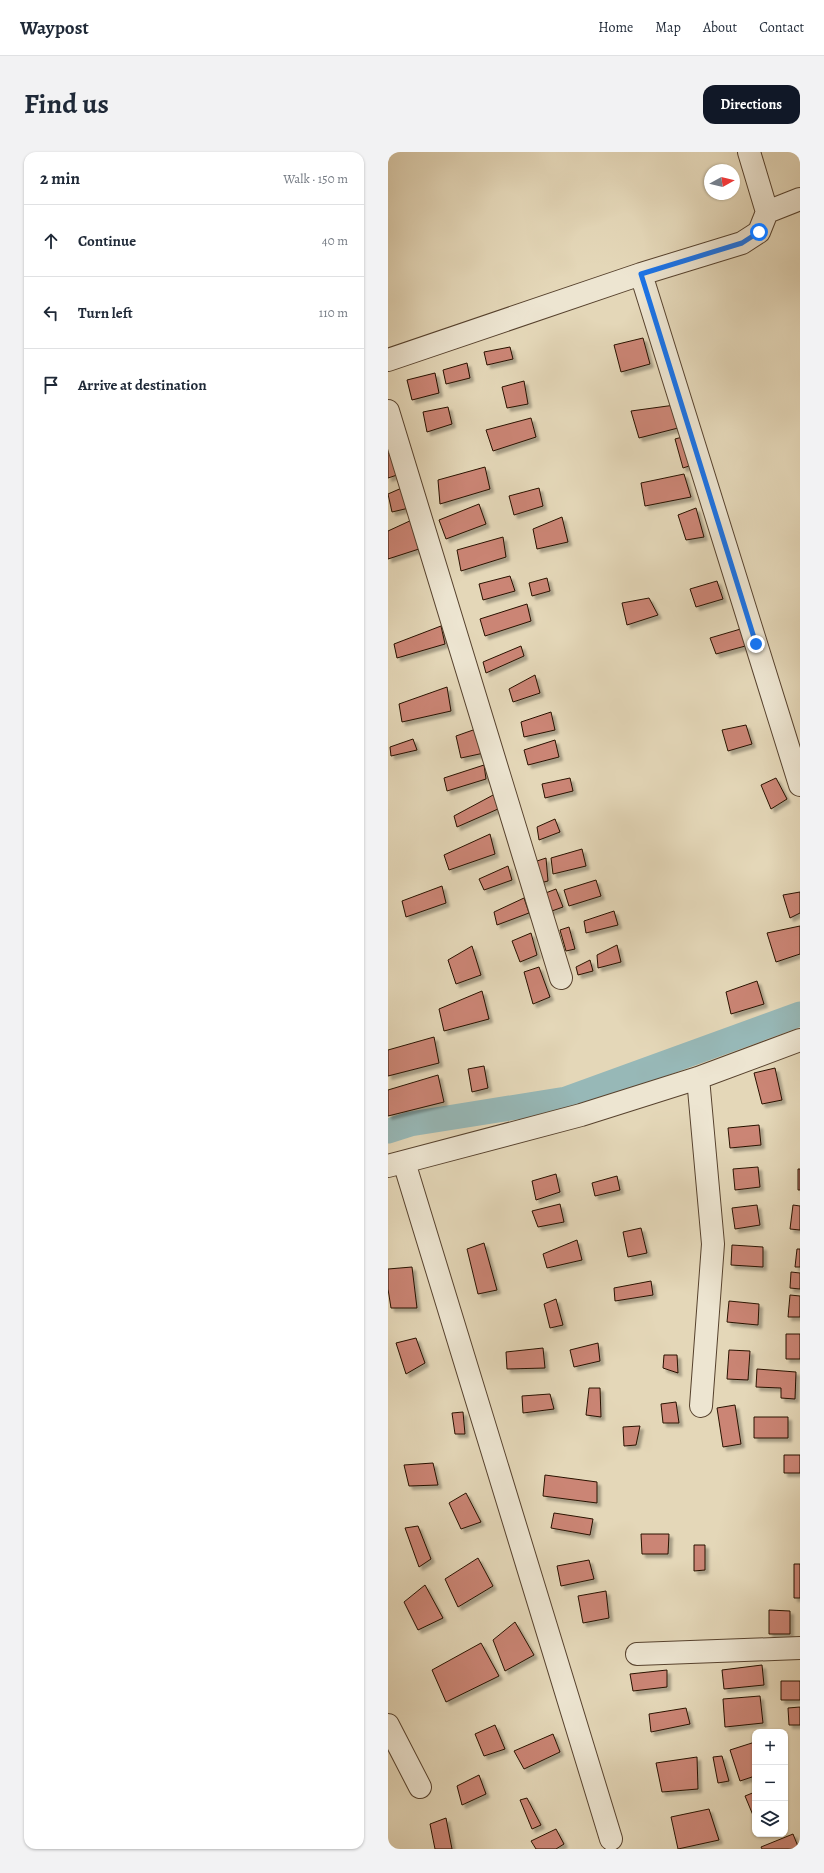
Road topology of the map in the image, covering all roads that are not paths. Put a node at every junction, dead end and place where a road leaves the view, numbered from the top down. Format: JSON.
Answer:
{"nodes":[{"id":1,"x":749,"y":152,"type":"edge"},
{"id":2,"x":800,"y":199,"type":"edge"},
{"id":3,"x":767,"y":212,"type":"junction"},
{"id":4,"x":641,"y":274,"type":"junction"},
{"id":5,"x":388,"y":360,"type":"edge"},
{"id":6,"x":388,"y":411,"type":"edge"},
{"id":7,"x":800,"y":785,"type":"edge"},
{"id":8,"x":561,"y":978,"type":"dead end"},
{"id":9,"x":800,"y":1040,"type":"edge"},
{"id":10,"x":698,"y":1078,"type":"junction"},
{"id":11,"x":396,"y":1164,"type":"edge"},
{"id":12,"x":701,"y":1406,"type":"dead end"},
{"id":13,"x":800,"y":1648,"type":"edge"},
{"id":14,"x":637,"y":1654,"type":"dead end"},
{"id":15,"x":388,"y":1725,"type":"edge"},
{"id":16,"x":420,"y":1788,"type":"dead end"},
{"id":17,"x":611,"y":1839,"type":"dead end"}],
"edges":[{"from":1,"to":3,"type":"street"},
{"from":2,"to":3,"type":"street"},
{"from":3,"to":4,"type":"street"},
{"from":4,"to":5,"type":"street"},
{"from":4,"to":7,"type":"street"},
{"from":6,"to":8,"type":"street"},
{"from":9,"to":10,"type":"street"},
{"from":10,"to":11,"type":"street"},
{"from":10,"to":12,"type":"street"},
{"from":11,"to":17,"type":"street"},
{"from":13,"to":14,"type":"street"},
{"from":15,"to":16,"type":"street"}]}
